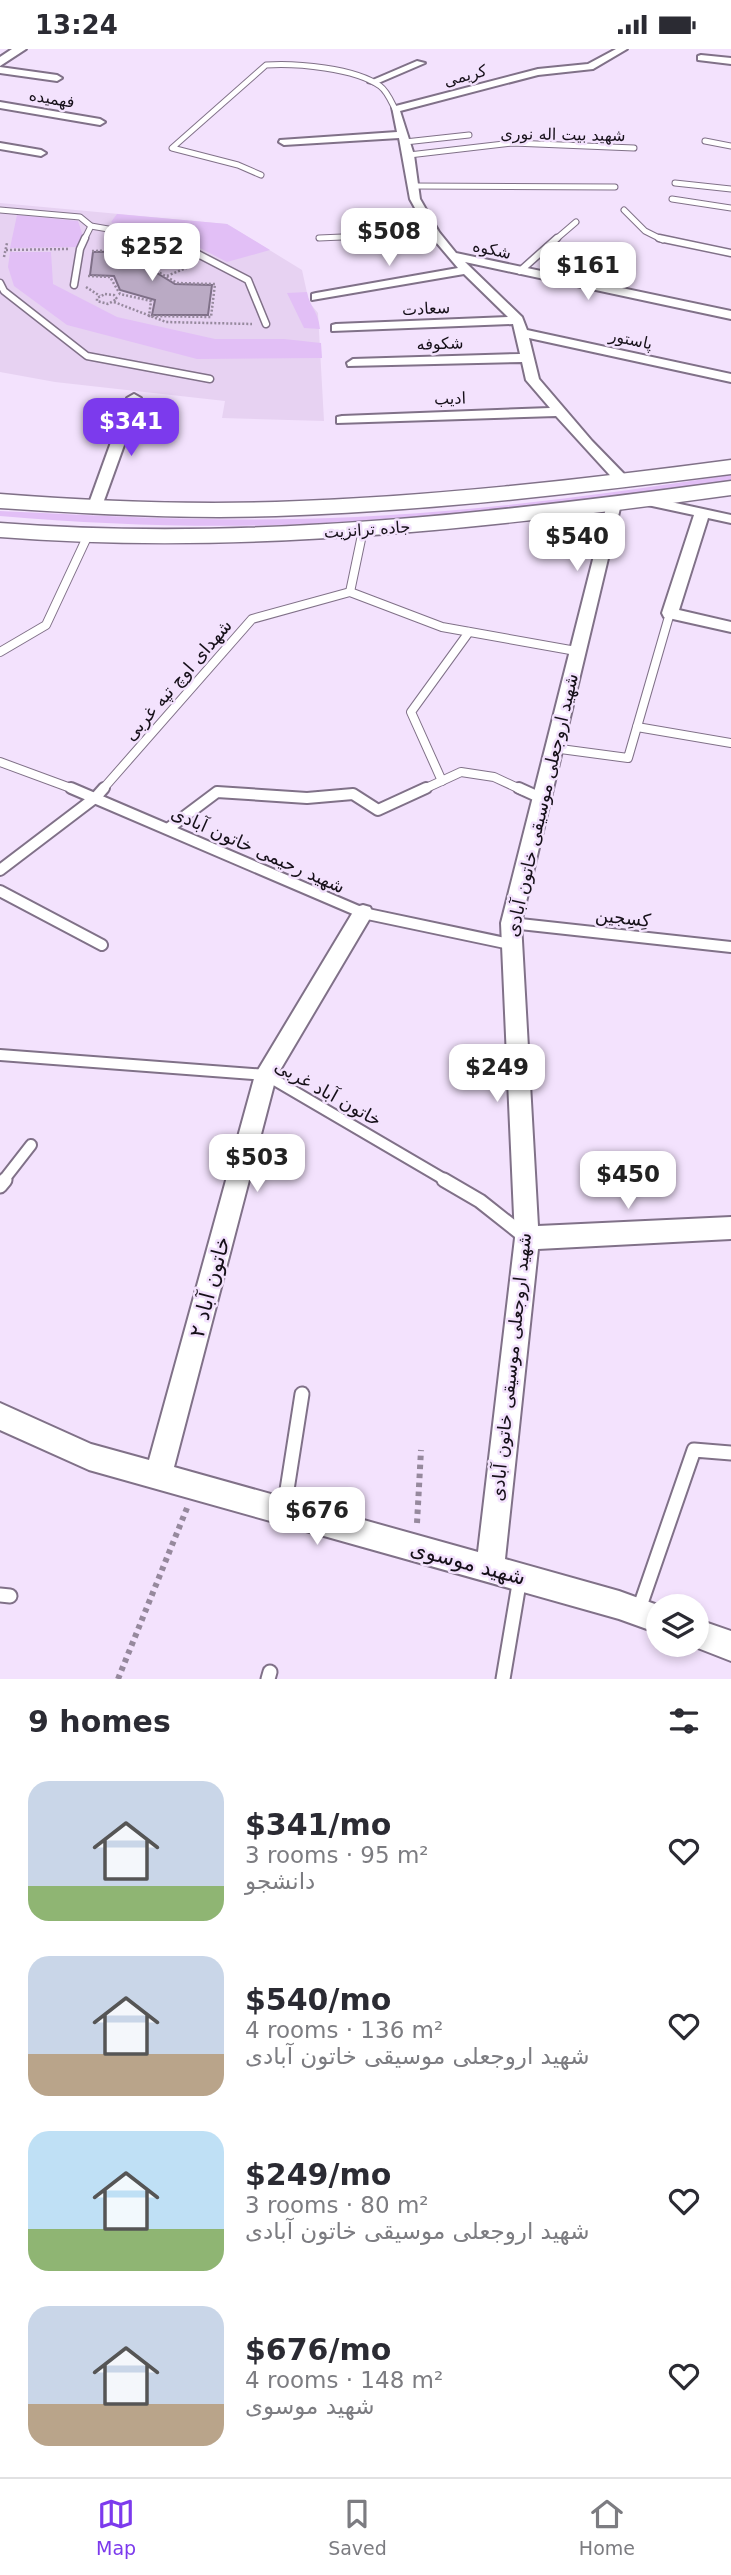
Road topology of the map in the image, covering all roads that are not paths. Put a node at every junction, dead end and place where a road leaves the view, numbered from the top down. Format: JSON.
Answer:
{"nodes":[{"id":1,"x":19,"y":49,"type":"edge"},
{"id":2,"x":622,"y":49,"type":"edge"},
{"id":3,"x":701,"y":58,"type":"dead end"},
{"id":4,"x":731,"y":61,"type":"edge"},
{"id":5,"x":0,"y":62,"type":"edge"},
{"id":6,"x":420,"y":63,"type":"dead end"},
{"id":7,"x":0,"y":70,"type":"edge"},
{"id":8,"x":57,"y":78,"type":"dead end"},
{"id":9,"x":373,"y":82,"type":"junction"},
{"id":10,"x":0,"y":105,"type":"edge"},
{"id":11,"x":395,"y":109,"type":"junction"},
{"id":12,"x":100,"y":122,"type":"dead end"},
{"id":13,"x":469,"y":135,"type":"dead end"},
{"id":14,"x":404,"y":138,"type":"junction"},
{"id":15,"x":705,"y":141,"type":"dead end"},
{"id":16,"x":284,"y":142,"type":"dead end"},
{"id":17,"x":0,"y":146,"type":"edge"},
{"id":18,"x":731,"y":146,"type":"edge"},
{"id":19,"x":634,"y":148,"type":"dead end"},
{"id":20,"x":41,"y":153,"type":"dead end"},
{"id":21,"x":409,"y":155,"type":"junction"},
{"id":22,"x":261,"y":175,"type":"dead end"},
{"id":23,"x":675,"y":183,"type":"dead end"},
{"id":24,"x":414,"y":186,"type":"junction"},
{"id":25,"x":615,"y":187,"type":"dead end"},
{"id":26,"x":731,"y":189,"type":"edge"},
{"id":27,"x":672,"y":199,"type":"dead end"},
{"id":28,"x":731,"y":208,"type":"edge"},
{"id":29,"x":0,"y":210,"type":"edge"},
{"id":30,"x":624,"y":210,"type":"dead end"},
{"id":31,"x":576,"y":222,"type":"dead end"},
{"id":32,"x":91,"y":226,"type":"junction"},
{"id":33,"x":434,"y":233,"type":"junction"},
{"id":34,"x":319,"y":238,"type":"dead end"},
{"id":35,"x":731,"y":253,"type":"edge"},
{"id":36,"x":452,"y":256,"type":"junction"},
{"id":37,"x":467,"y":270,"type":"junction"},
{"id":38,"x":520,"y":271,"type":"junction"},
{"id":39,"x":0,"y":283,"type":"edge"},
{"id":40,"x":74,"y":285,"type":"dead end"},
{"id":41,"x":316,"y":297,"type":"dead end"},
{"id":42,"x":731,"y":315,"type":"edge"},
{"id":43,"x":518,"y":320,"type":"junction"},
{"id":44,"x":266,"y":324,"type":"road end"},
{"id":45,"x":336,"y":328,"type":"dead end"},
{"id":46,"x":523,"y":333,"type":"junction"},
{"id":47,"x":529,"y":358,"type":"junction"},
{"id":48,"x":353,"y":363,"type":"dead end"},
{"id":49,"x":210,"y":379,"type":"dead end"},
{"id":50,"x":731,"y":379,"type":"edge"},
{"id":51,"x":134,"y":398,"type":"dead end"},
{"id":52,"x":560,"y":412,"type":"junction"},
{"id":53,"x":342,"y":420,"type":"dead end"},
{"id":54,"x":731,"y":467,"type":"edge"},
{"id":55,"x":623,"y":481,"type":"junction"},
{"id":56,"x":731,"y":488,"type":"edge"},
{"id":57,"x":643,"y":500,"type":"junction"},
{"id":58,"x":0,"y":501,"type":"edge"},
{"id":59,"x":614,"y":504,"type":"junction"},
{"id":60,"x":95,"y":506,"type":"junction"},
{"id":61,"x":702,"y":513,"type":"junction"},
{"id":62,"x":731,"y":519,"type":"edge"},
{"id":63,"x":0,"y":530,"type":"edge"},
{"id":64,"x":363,"y":530,"type":"junction"},
{"id":65,"x":89,"y":533,"type":"junction"},
{"id":66,"x":350,"y":592,"type":"junction"},
{"id":67,"x":670,"y":613,"type":"junction"},
{"id":68,"x":731,"y":627,"type":"edge"},
{"id":69,"x":469,"y":632,"type":"junction"},
{"id":70,"x":576,"y":651,"type":"junction"},
{"id":71,"x":0,"y":652,"type":"edge"},
{"id":72,"x":637,"y":727,"type":"junction"},
{"id":73,"x":731,"y":743,"type":"edge"},
{"id":74,"x":553,"y":748,"type":"junction"},
{"id":75,"x":0,"y":762,"type":"edge"},
{"id":76,"x":442,"y":781,"type":"junction"},
{"id":77,"x":96,"y":797,"type":"junction"},
{"id":78,"x":541,"y":798,"type":"junction"},
{"id":79,"x":169,"y":828,"type":"junction"},
{"id":80,"x":0,"y":870,"type":"edge"},
{"id":81,"x":0,"y":891,"type":"edge"},
{"id":82,"x":363,"y":913,"type":"junction"},
{"id":83,"x":511,"y":934,"type":"junction"},
{"id":84,"x":102,"y":945,"type":"dead end"},
{"id":85,"x":731,"y":947,"type":"edge"},
{"id":86,"x":0,"y":1055,"type":"edge"},
{"id":87,"x":266,"y":1075,"type":"junction"},
{"id":88,"x":32,"y":1145,"type":"dead end"},
{"id":89,"x":0,"y":1186,"type":"edge"},
{"id":90,"x":731,"y":1228,"type":"edge"},
{"id":91,"x":527,"y":1238,"type":"junction"},
{"id":92,"x":302,"y":1394,"type":"dead end"},
{"id":93,"x":0,"y":1416,"type":"edge"},
{"id":94,"x":731,"y":1453,"type":"edge"},
{"id":95,"x":159,"y":1478,"type":"junction"},
{"id":96,"x":284,"y":1513,"type":"junction"},
{"id":97,"x":490,"y":1570,"type":"junction"},
{"id":98,"x":520,"y":1578,"type":"junction"},
{"id":99,"x":654,"y":1594,"type":"edge"},
{"id":100,"x":646,"y":1615,"type":"edge"},
{"id":101,"x":709,"y":1638,"type":"edge"},
{"id":102,"x":731,"y":1646,"type":"edge"},
{"id":103,"x":503,"y":1679,"type":"edge"}],
"edges":[{"from":1,"to":5,"type":"street"},
{"from":2,"to":11,"type":"street","name":"کریمی"},
{"from":3,"to":4,"type":"street"},
{"from":6,"to":9,"type":"street"},
{"from":7,"to":8,"type":"street"},
{"from":9,"to":11,"type":"lane"},
{"from":9,"to":22,"type":"lane"},
{"from":10,"to":12,"type":"street","name":"فهمیده"},
{"from":11,"to":14,"type":"street"},
{"from":13,"to":14,"type":"lane"},
{"from":14,"to":16,"type":"street"},
{"from":14,"to":21,"type":"street"},
{"from":15,"to":18,"type":"lane"},
{"from":17,"to":20,"type":"street"},
{"from":19,"to":21,"type":"lane","name":"شهید بیت اله نوری"},
{"from":21,"to":24,"type":"street"},
{"from":23,"to":26,"type":"lane"},
{"from":24,"to":25,"type":"lane"},
{"from":24,"to":33,"type":"street"},
{"from":27,"to":28,"type":"lane"},
{"from":29,"to":32,"type":"lane"},
{"from":30,"to":35,"type":"lane"},
{"from":31,"to":38,"type":"lane"},
{"from":32,"to":40,"type":"lane"},
{"from":32,"to":44,"type":"lane"},
{"from":33,"to":34,"type":"lane"},
{"from":33,"to":36,"type":"street"},
{"from":36,"to":37,"type":"street"},
{"from":36,"to":38,"type":"street","name":"شکوه"},
{"from":37,"to":41,"type":"street"},
{"from":37,"to":43,"type":"street"},
{"from":38,"to":42,"type":"street","name":"شکوه"},
{"from":39,"to":49,"type":"lane"},
{"from":43,"to":45,"type":"street","name":"سعادت"},
{"from":43,"to":46,"type":"street"},
{"from":46,"to":47,"type":"street"},
{"from":46,"to":50,"type":"street","name":"پاستور"},
{"from":47,"to":48,"type":"street","name":"شکوفه"},
{"from":47,"to":52,"type":"street"},
{"from":51,"to":60,"type":"street"},
{"from":52,"to":53,"type":"street","name":"ادیب"},
{"from":52,"to":55,"type":"street"},
{"from":54,"to":55,"type":"main road","name":"جاده ترانزیت"},
{"from":55,"to":60,"type":"main road","name":"جاده ترانزیت"},
{"from":56,"to":57,"type":"main road","name":"جاده ترانزیت"},
{"from":57,"to":59,"type":"main road","name":"جاده ترانزیت"},
{"from":57,"to":61,"type":"street"},
{"from":58,"to":60,"type":"main road","name":"جاده ترانزیت"},
{"from":59,"to":64,"type":"main road","name":"جاده ترانزیت"},
{"from":59,"to":70,"type":"street","name":"شهید اروجعلی موسیقی خاتون آبادی"},
{"from":61,"to":62,"type":"street"},
{"from":61,"to":67,"type":"street"},
{"from":63,"to":65,"type":"main road","name":"جاده ترانزیت"},
{"from":64,"to":65,"type":"main road","name":"جاده ترانزیت"},
{"from":64,"to":66,"type":"lane"},
{"from":65,"to":71,"type":"lane"},
{"from":66,"to":69,"type":"lane"},
{"from":66,"to":77,"type":"lane","name":"شهدای اوچ تپه غربی"},
{"from":67,"to":68,"type":"street"},
{"from":67,"to":72,"type":"lane"},
{"from":69,"to":70,"type":"lane"},
{"from":69,"to":76,"type":"lane"},
{"from":70,"to":74,"type":"street","name":"شهید اروجعلی موسیقی خاتون آبادی"},
{"from":72,"to":73,"type":"lane"},
{"from":72,"to":74,"type":"lane"},
{"from":74,"to":78,"type":"street","name":"شهید اروجعلی موسیقی خاتون آبادی"},
{"from":75,"to":77,"type":"lane","name":"شهید رحیمی خاتون آبادی"},
{"from":76,"to":78,"type":"lane"},
{"from":76,"to":79,"type":"lane"},
{"from":77,"to":79,"type":"lane","name":"شهید رحیمی خاتون آبادی"},
{"from":77,"to":80,"type":"lane","name":"شهدای اوچ تپه غربی"},
{"from":78,"to":83,"type":"street","name":"شهید اروجعلی موسیقی خاتون آبادی"},
{"from":79,"to":82,"type":"lane","name":"شهید رحیمی خاتون آبادی"},
{"from":81,"to":84,"type":"lane"},
{"from":82,"to":83,"type":"lane","name":"شهید رحیمی خاتون آبادی"},
{"from":82,"to":87,"type":"street","name":"خاتون آباد ۲"},
{"from":83,"to":85,"type":"lane","name":"کِسِجین"},
{"from":83,"to":91,"type":"street","name":"شهید اروجعلی موسیقی خاتون آبادی"},
{"from":86,"to":87,"type":"lane","name":"خاتون آباد غربی"},
{"from":87,"to":91,"type":"lane","name":"خاتون آباد غربی"},
{"from":87,"to":95,"type":"street","name":"خاتون آباد ۲"},
{"from":88,"to":89,"type":"lane"},
{"from":90,"to":91,"type":"street"},
{"from":91,"to":97,"type":"street","name":"شهید اروجعلی موسیقی خاتون آبادی"},
{"from":92,"to":96,"type":"lane"},
{"from":93,"to":95,"type":"street","name":"شهید موسوی"},
{"from":94,"to":99,"type":"lane"},
{"from":95,"to":96,"type":"street","name":"شهید موسوی"},
{"from":96,"to":97,"type":"street","name":"شهید موسوی"},
{"from":97,"to":98,"type":"street","name":"شهید موسوی"},
{"from":98,"to":100,"type":"street","name":"شهید موسوی"},
{"from":98,"to":103,"type":"lane"},
{"from":101,"to":102,"type":"street"}]}
